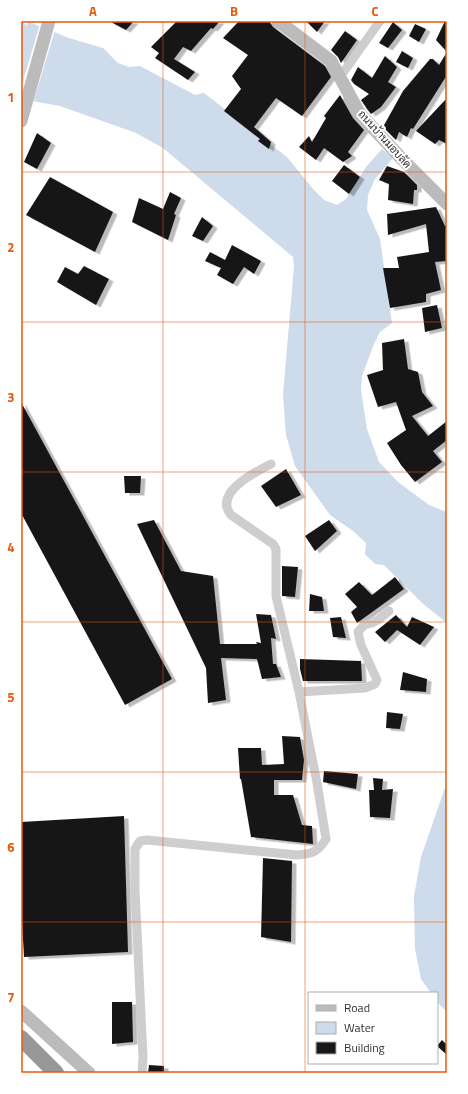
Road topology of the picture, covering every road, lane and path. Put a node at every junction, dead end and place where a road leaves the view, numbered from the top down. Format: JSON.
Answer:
{"nodes":[{"id":1,"x":49,"y":21,"type":"edge"},
{"id":2,"x":278,"y":21,"type":"edge"},
{"id":3,"x":380,"y":21,"type":"edge"},
{"id":4,"x":340,"y":77,"type":"junction"},
{"id":5,"x":22,"y":116,"type":"edge"},
{"id":6,"x":447,"y":204,"type":"edge"},
{"id":7,"x":271,"y":464,"type":"dead end"},
{"id":8,"x":388,"y":610,"type":"dead end"},
{"id":9,"x":299,"y":692,"type":"junction"},
{"id":10,"x":21,"y":1011,"type":"edge"},
{"id":11,"x":21,"y":1038,"type":"edge"},
{"id":12,"x":56,"y":1073,"type":"edge"},
{"id":13,"x":89,"y":1073,"type":"edge"},
{"id":14,"x":142,"y":1073,"type":"edge"}],
"edges":[{"from":1,"to":5,"type":"street"},
{"from":2,"to":4,"type":"street","name":"ถนนบ้านมอบลัด"},
{"from":3,"to":4,"type":"street"},
{"from":4,"to":6,"type":"street","name":"ถนนบ้านมอบลัด"},
{"from":7,"to":9,"type":"street"},
{"from":8,"to":9,"type":"street"},
{"from":9,"to":14,"type":"street"},
{"from":10,"to":13,"type":"street"},
{"from":11,"to":12,"type":"highway"}]}
